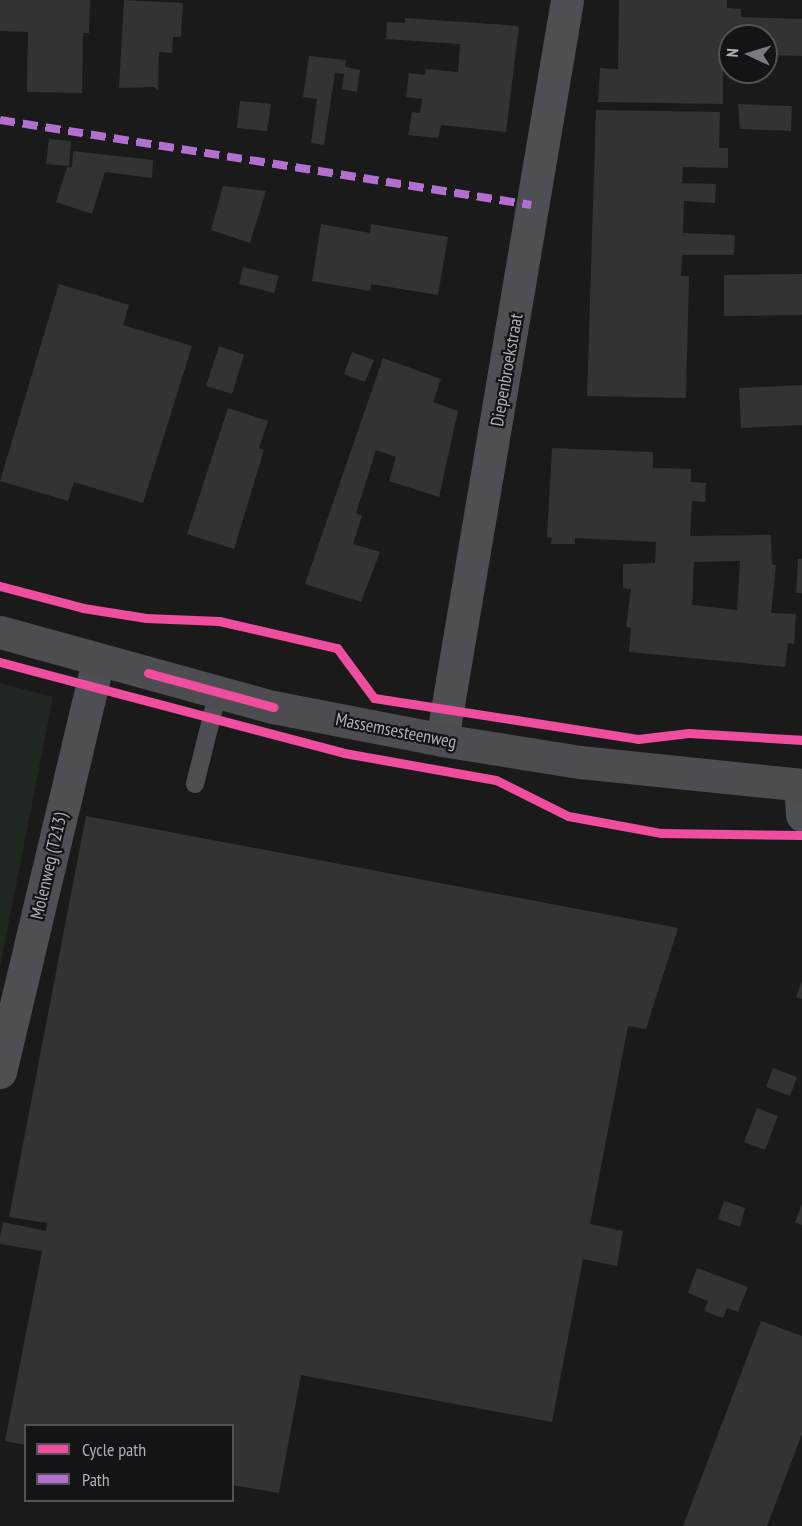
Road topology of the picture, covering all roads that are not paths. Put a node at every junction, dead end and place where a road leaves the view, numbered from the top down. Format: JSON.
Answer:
{"nodes":[{"id":1,"x":567,"y":0,"type":"edge"},
{"id":2,"x":0,"y":632,"type":"edge"},
{"id":3,"x":98,"y":660,"type":"junction"},
{"id":4,"x":218,"y":692,"type":"junction"},
{"id":5,"x":442,"y":740,"type":"junction"},
{"id":6,"x":195,"y":784,"type":"dead end"},
{"id":7,"x":801,"y":795,"type":"edge"},
{"id":8,"x":0,"y":1072,"type":"edge"}],
"edges":[{"from":1,"to":5,"type":"street","name":"Diepenbroekstraat"},
{"from":2,"to":3,"type":"main road","name":"Massemsesteenweg"},
{"from":3,"to":4,"type":"main road","name":"Massemsesteenweg"},
{"from":3,"to":8,"type":"street","name":"Molenweg (T213)"},
{"from":4,"to":5,"type":"main road","name":"Massemsesteenweg"},
{"from":4,"to":6,"type":"lane"},
{"from":5,"to":7,"type":"main road","name":"Massemsesteenweg"}]}
